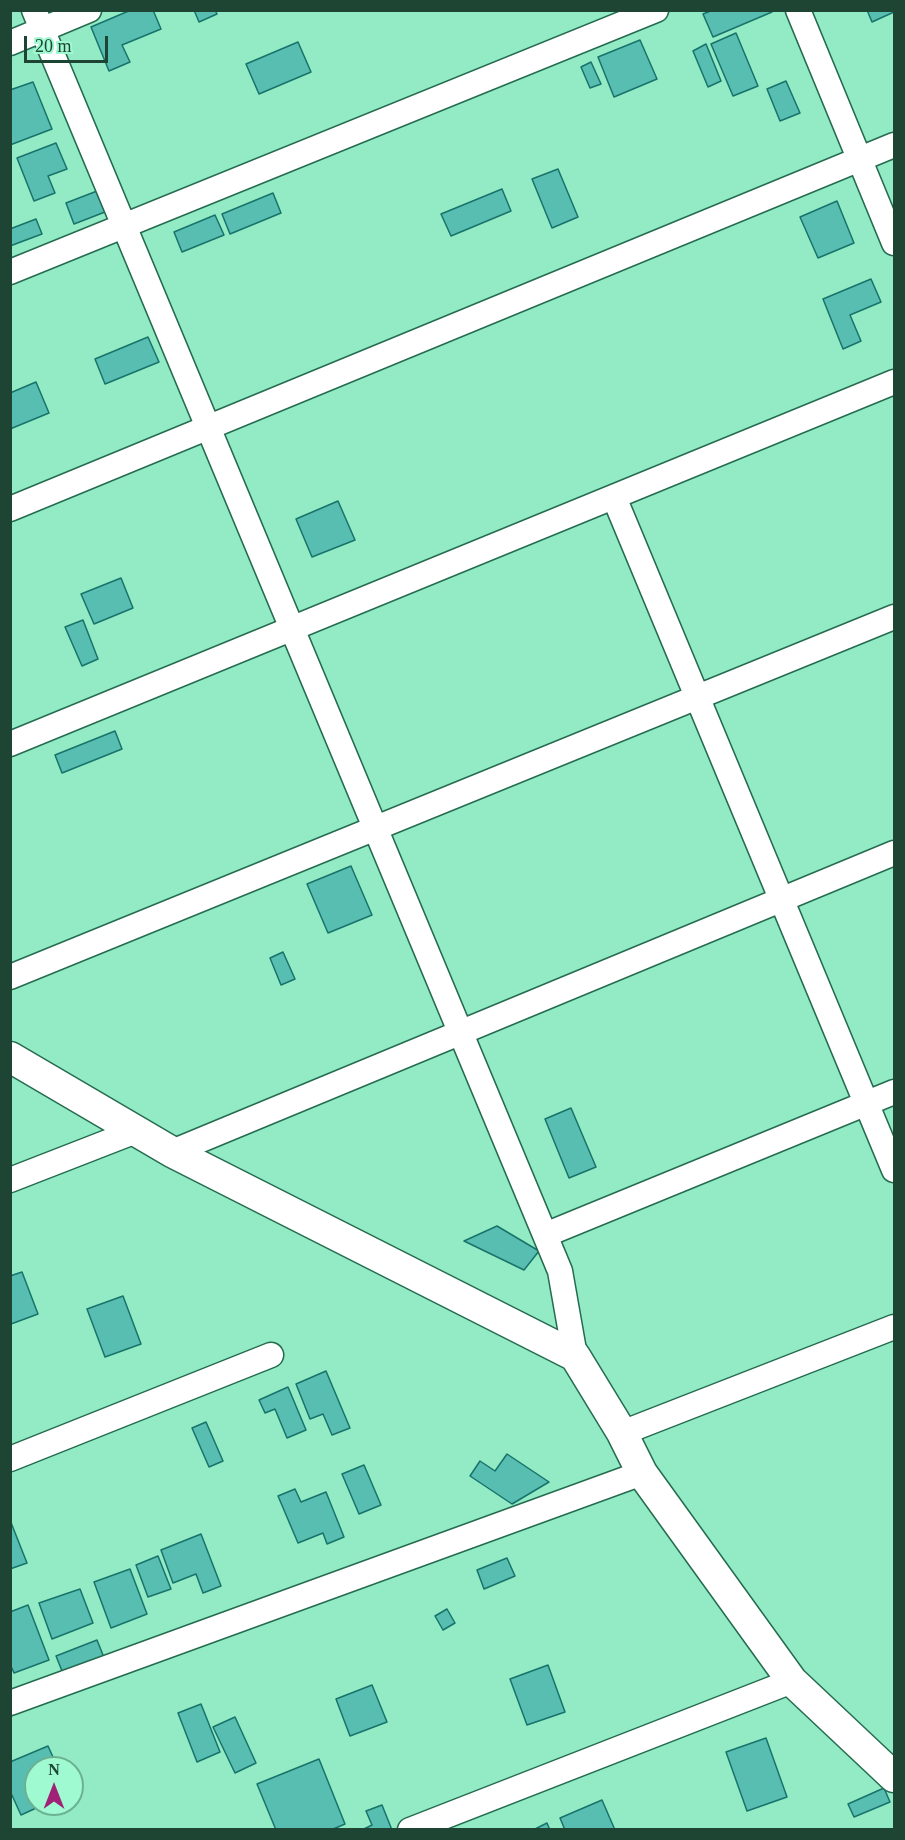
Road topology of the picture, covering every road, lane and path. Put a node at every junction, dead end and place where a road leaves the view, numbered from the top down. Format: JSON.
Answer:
{"nodes":[{"id":1,"x":89,"y":10,"type":"edge"},
{"id":2,"x":656,"y":10,"type":"edge"},
{"id":3,"x":798,"y":10,"type":"edge"},
{"id":4,"x":38,"y":20,"type":"edge"},
{"id":5,"x":10,"y":43,"type":"edge"},
{"id":6,"x":894,"y":145,"type":"edge"},
{"id":7,"x":860,"y":160,"type":"junction"},
{"id":8,"x":124,"y":226,"type":"junction"},
{"id":9,"x":894,"y":243,"type":"edge"},
{"id":10,"x":10,"y":272,"type":"edge"},
{"id":11,"x":894,"y":382,"type":"edge"},
{"id":12,"x":208,"y":428,"type":"junction"},
{"id":13,"x":614,"y":497,"type":"junction"},
{"id":14,"x":10,"y":509,"type":"edge"},
{"id":15,"x":894,"y":616,"type":"edge"},
{"id":16,"x":292,"y":628,"type":"junction"},
{"id":17,"x":697,"y":697,"type":"junction"},
{"id":18,"x":10,"y":744,"type":"edge"},
{"id":19,"x":375,"y":828,"type":"junction"},
{"id":20,"x":894,"y":853,"type":"edge"},
{"id":21,"x":782,"y":900,"type":"junction"},
{"id":22,"x":10,"y":977,"type":"edge"},
{"id":23,"x":460,"y":1032,"type":"junction"},
{"id":24,"x":10,"y":1057,"type":"edge"},
{"id":25,"x":894,"y":1092,"type":"edge"},
{"id":26,"x":867,"y":1103,"type":"junction"},
{"id":27,"x":136,"y":1131,"type":"junction"},
{"id":28,"x":172,"y":1152,"type":"junction"},
{"id":29,"x":894,"y":1170,"type":"edge"},
{"id":30,"x":10,"y":1180,"type":"edge"},
{"id":31,"x":545,"y":1235,"type":"junction"},
{"id":32,"x":894,"y":1327,"type":"edge"},
{"id":33,"x":271,"y":1355,"type":"dead end"},
{"id":34,"x":575,"y":1356,"type":"junction"},
{"id":35,"x":622,"y":1433,"type":"junction"},
{"id":36,"x":10,"y":1459,"type":"edge"},
{"id":37,"x":642,"y":1473,"type":"junction"},
{"id":38,"x":792,"y":1681,"type":"junction"},
{"id":39,"x":10,"y":1704,"type":"edge"},
{"id":40,"x":894,"y":1777,"type":"edge"},
{"id":41,"x":410,"y":1830,"type":"edge"}],
"edges":[{"from":1,"to":4,"type":"street"},
{"from":2,"to":8,"type":"street"},
{"from":3,"to":7,"type":"street"},
{"from":4,"to":5,"type":"street"},
{"from":4,"to":8,"type":"street"},
{"from":6,"to":7,"type":"street"},
{"from":7,"to":9,"type":"street"},
{"from":7,"to":12,"type":"street"},
{"from":8,"to":10,"type":"street"},
{"from":8,"to":12,"type":"street"},
{"from":11,"to":13,"type":"street"},
{"from":12,"to":14,"type":"street"},
{"from":12,"to":16,"type":"street"},
{"from":13,"to":16,"type":"street"},
{"from":13,"to":17,"type":"street"},
{"from":15,"to":17,"type":"street"},
{"from":16,"to":18,"type":"street"},
{"from":16,"to":19,"type":"street"},
{"from":17,"to":19,"type":"street"},
{"from":17,"to":21,"type":"street"},
{"from":19,"to":22,"type":"street"},
{"from":19,"to":23,"type":"street"},
{"from":20,"to":21,"type":"street"},
{"from":21,"to":23,"type":"street"},
{"from":21,"to":26,"type":"street"},
{"from":23,"to":28,"type":"street"},
{"from":23,"to":31,"type":"street"},
{"from":24,"to":27,"type":"street"},
{"from":25,"to":26,"type":"street"},
{"from":26,"to":29,"type":"street"},
{"from":26,"to":31,"type":"street"},
{"from":27,"to":28,"type":"street"},
{"from":27,"to":30,"type":"street"},
{"from":28,"to":34,"type":"street"},
{"from":31,"to":34,"type":"street"},
{"from":32,"to":35,"type":"street"},
{"from":33,"to":36,"type":"street"},
{"from":34,"to":35,"type":"street"},
{"from":35,"to":37,"type":"street"},
{"from":37,"to":38,"type":"street"},
{"from":37,"to":39,"type":"street"},
{"from":38,"to":40,"type":"street"},
{"from":38,"to":41,"type":"street"}]}
